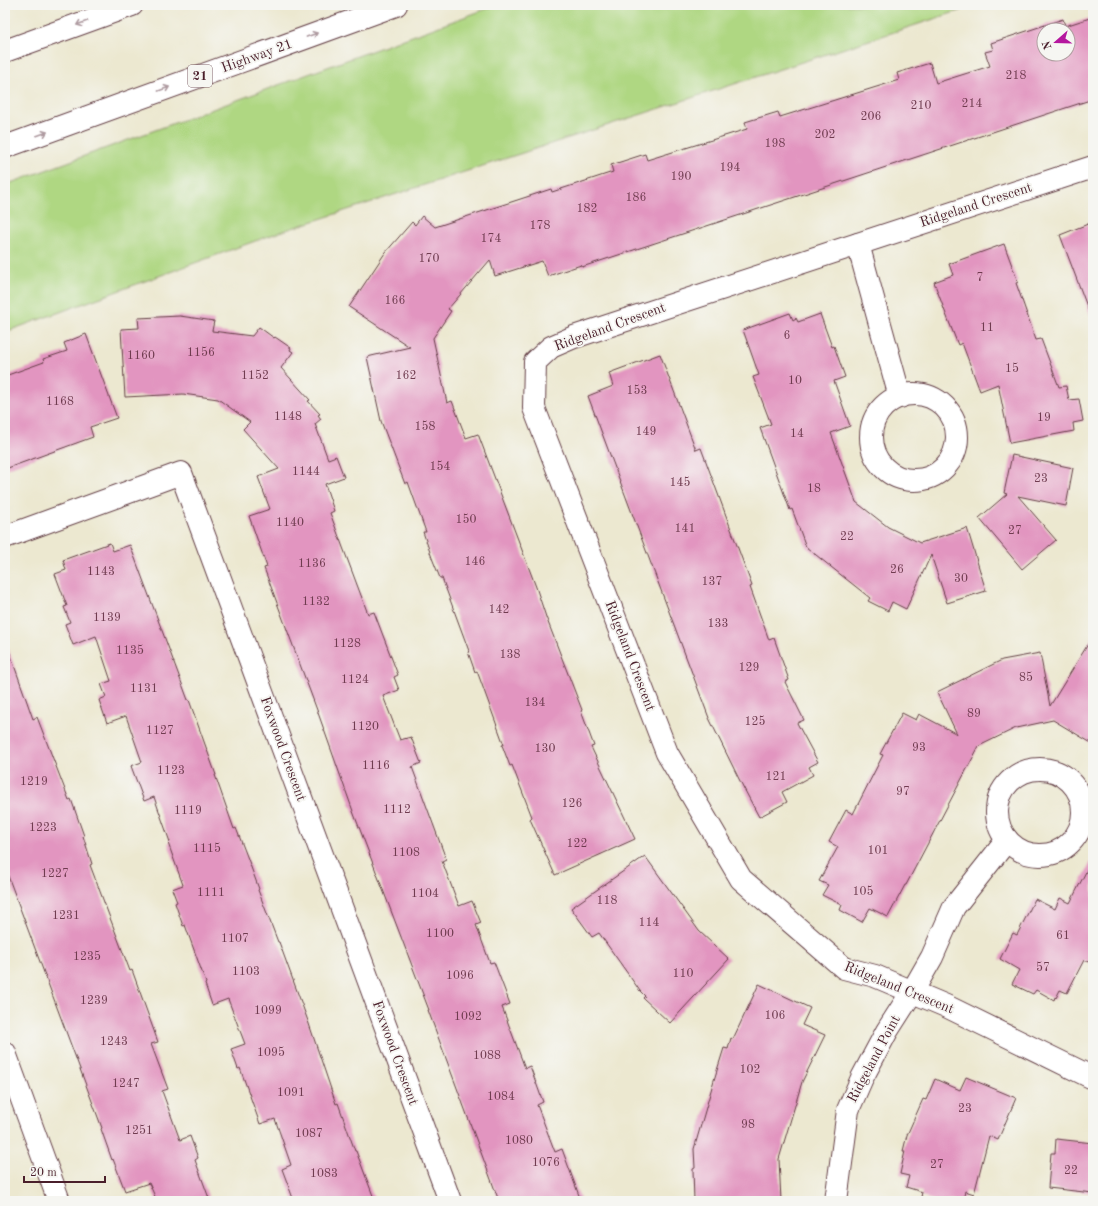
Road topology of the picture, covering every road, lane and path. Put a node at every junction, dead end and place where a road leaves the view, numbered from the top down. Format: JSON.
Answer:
{"nodes":[{"id":1,"x":132,"y":5,"type":"edge"},
{"id":2,"x":396,"y":5,"type":"edge"},
{"id":3,"x":5,"y":51,"type":"edge"},
{"id":4,"x":5,"y":147,"type":"edge"},
{"id":5,"x":1093,"y":167,"type":"edge"},
{"id":6,"x":858,"y":244,"type":"junction"},
{"id":7,"x":900,"y":397,"type":"dead end"},
{"id":8,"x":5,"y":537,"type":"edge"},
{"id":9,"x":1007,"y":840,"type":"dead end"},
{"id":10,"x":912,"y":992,"type":"junction"},
{"id":11,"x":5,"y":1053,"type":"edge"},
{"id":12,"x":1093,"y":1078,"type":"edge"},
{"id":13,"x":59,"y":1201,"type":"edge"},
{"id":14,"x":450,"y":1201,"type":"edge"},
{"id":15,"x":836,"y":1201,"type":"edge"}],
"edges":[{"from":1,"to":3,"type":"street","one_way":true},
{"from":4,"to":2,"type":"street","name":"Highway 21","number":"21","one_way":true},
{"from":5,"to":6,"type":"street","name":"Ridgeland Crescent"},
{"from":6,"to":7,"type":"street"},
{"from":6,"to":10,"type":"street","name":"Ridgeland Crescent"},
{"from":8,"to":14,"type":"street","name":"Foxwood Crescent"},
{"from":9,"to":10,"type":"street","name":"Ridgeland Point"},
{"from":10,"to":12,"type":"street","name":"Ridgeland Crescent"},
{"from":10,"to":15,"type":"street","name":"Ridgeland Point"},
{"from":11,"to":13,"type":"street"}]}
